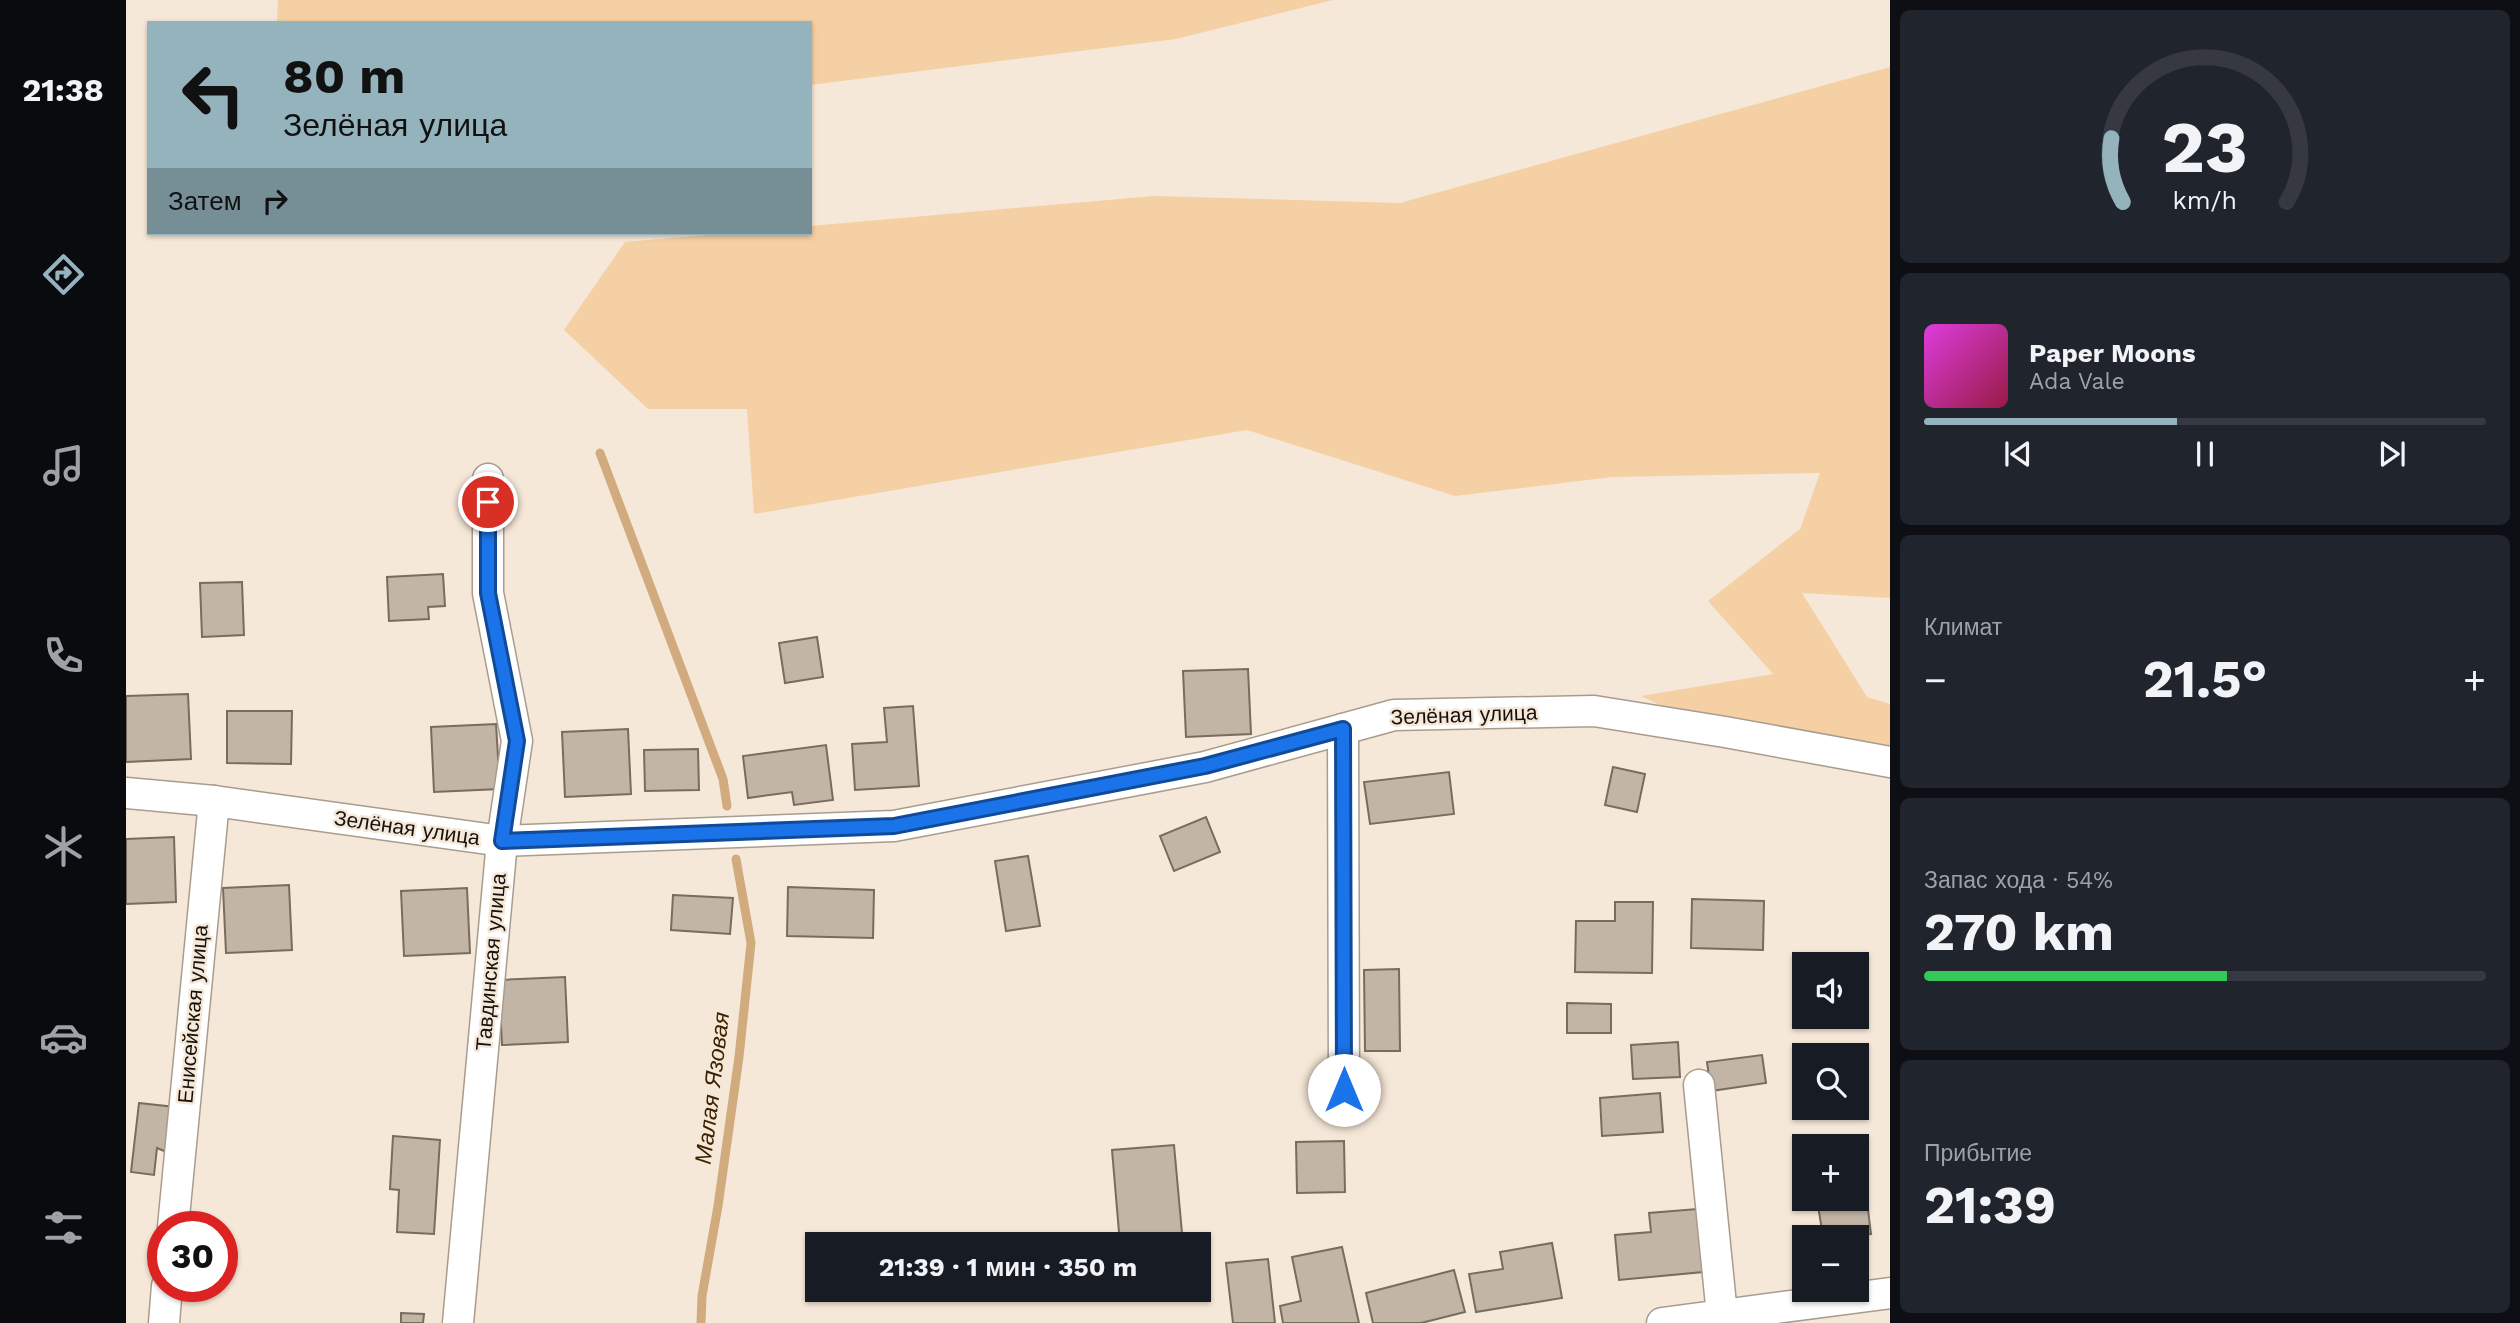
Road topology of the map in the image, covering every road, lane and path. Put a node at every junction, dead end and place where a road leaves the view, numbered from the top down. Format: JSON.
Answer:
{"nodes":[{"id":1,"x":488,"y":479,"type":"dead end"},
{"id":2,"x":1343,"y":729,"type":"junction"},
{"id":3,"x":1890,"y":762,"type":"edge"},
{"id":4,"x":126,"y":793,"type":"edge"},
{"id":5,"x":214,"y":801,"type":"junction"},
{"id":6,"x":502,"y":841,"type":"junction"},
{"id":7,"x":1699,"y":1085,"type":"dead end"},
{"id":8,"x":1344,"y":1090,"type":"dead end"},
{"id":9,"x":175,"y":1211,"type":"edge"},
{"id":10,"x":1890,"y":1293,"type":"edge"},
{"id":11,"x":166,"y":1302,"type":"edge"},
{"id":12,"x":1723,"y":1315,"type":"junction"},
{"id":13,"x":164,"y":1323,"type":"edge"},
{"id":14,"x":458,"y":1323,"type":"edge"},
{"id":15,"x":1662,"y":1323,"type":"edge"}],
"edges":[{"from":1,"to":6,"type":"street","name":"Тавдинская улица"},
{"from":2,"to":3,"type":"street","name":"Зелёная улица"},
{"from":2,"to":6,"type":"street","name":"Зелёная улица"},
{"from":2,"to":8,"type":"street"},
{"from":4,"to":5,"type":"street","name":"Зелёная улица"},
{"from":5,"to":6,"type":"street","name":"Зелёная улица"},
{"from":5,"to":9,"type":"street","name":"Енисейская улица"},
{"from":6,"to":14,"type":"street","name":"Тавдинская улица"},
{"from":7,"to":12,"type":"street"},
{"from":10,"to":12,"type":"street"},
{"from":11,"to":13,"type":"street"},
{"from":12,"to":15,"type":"street"}]}
